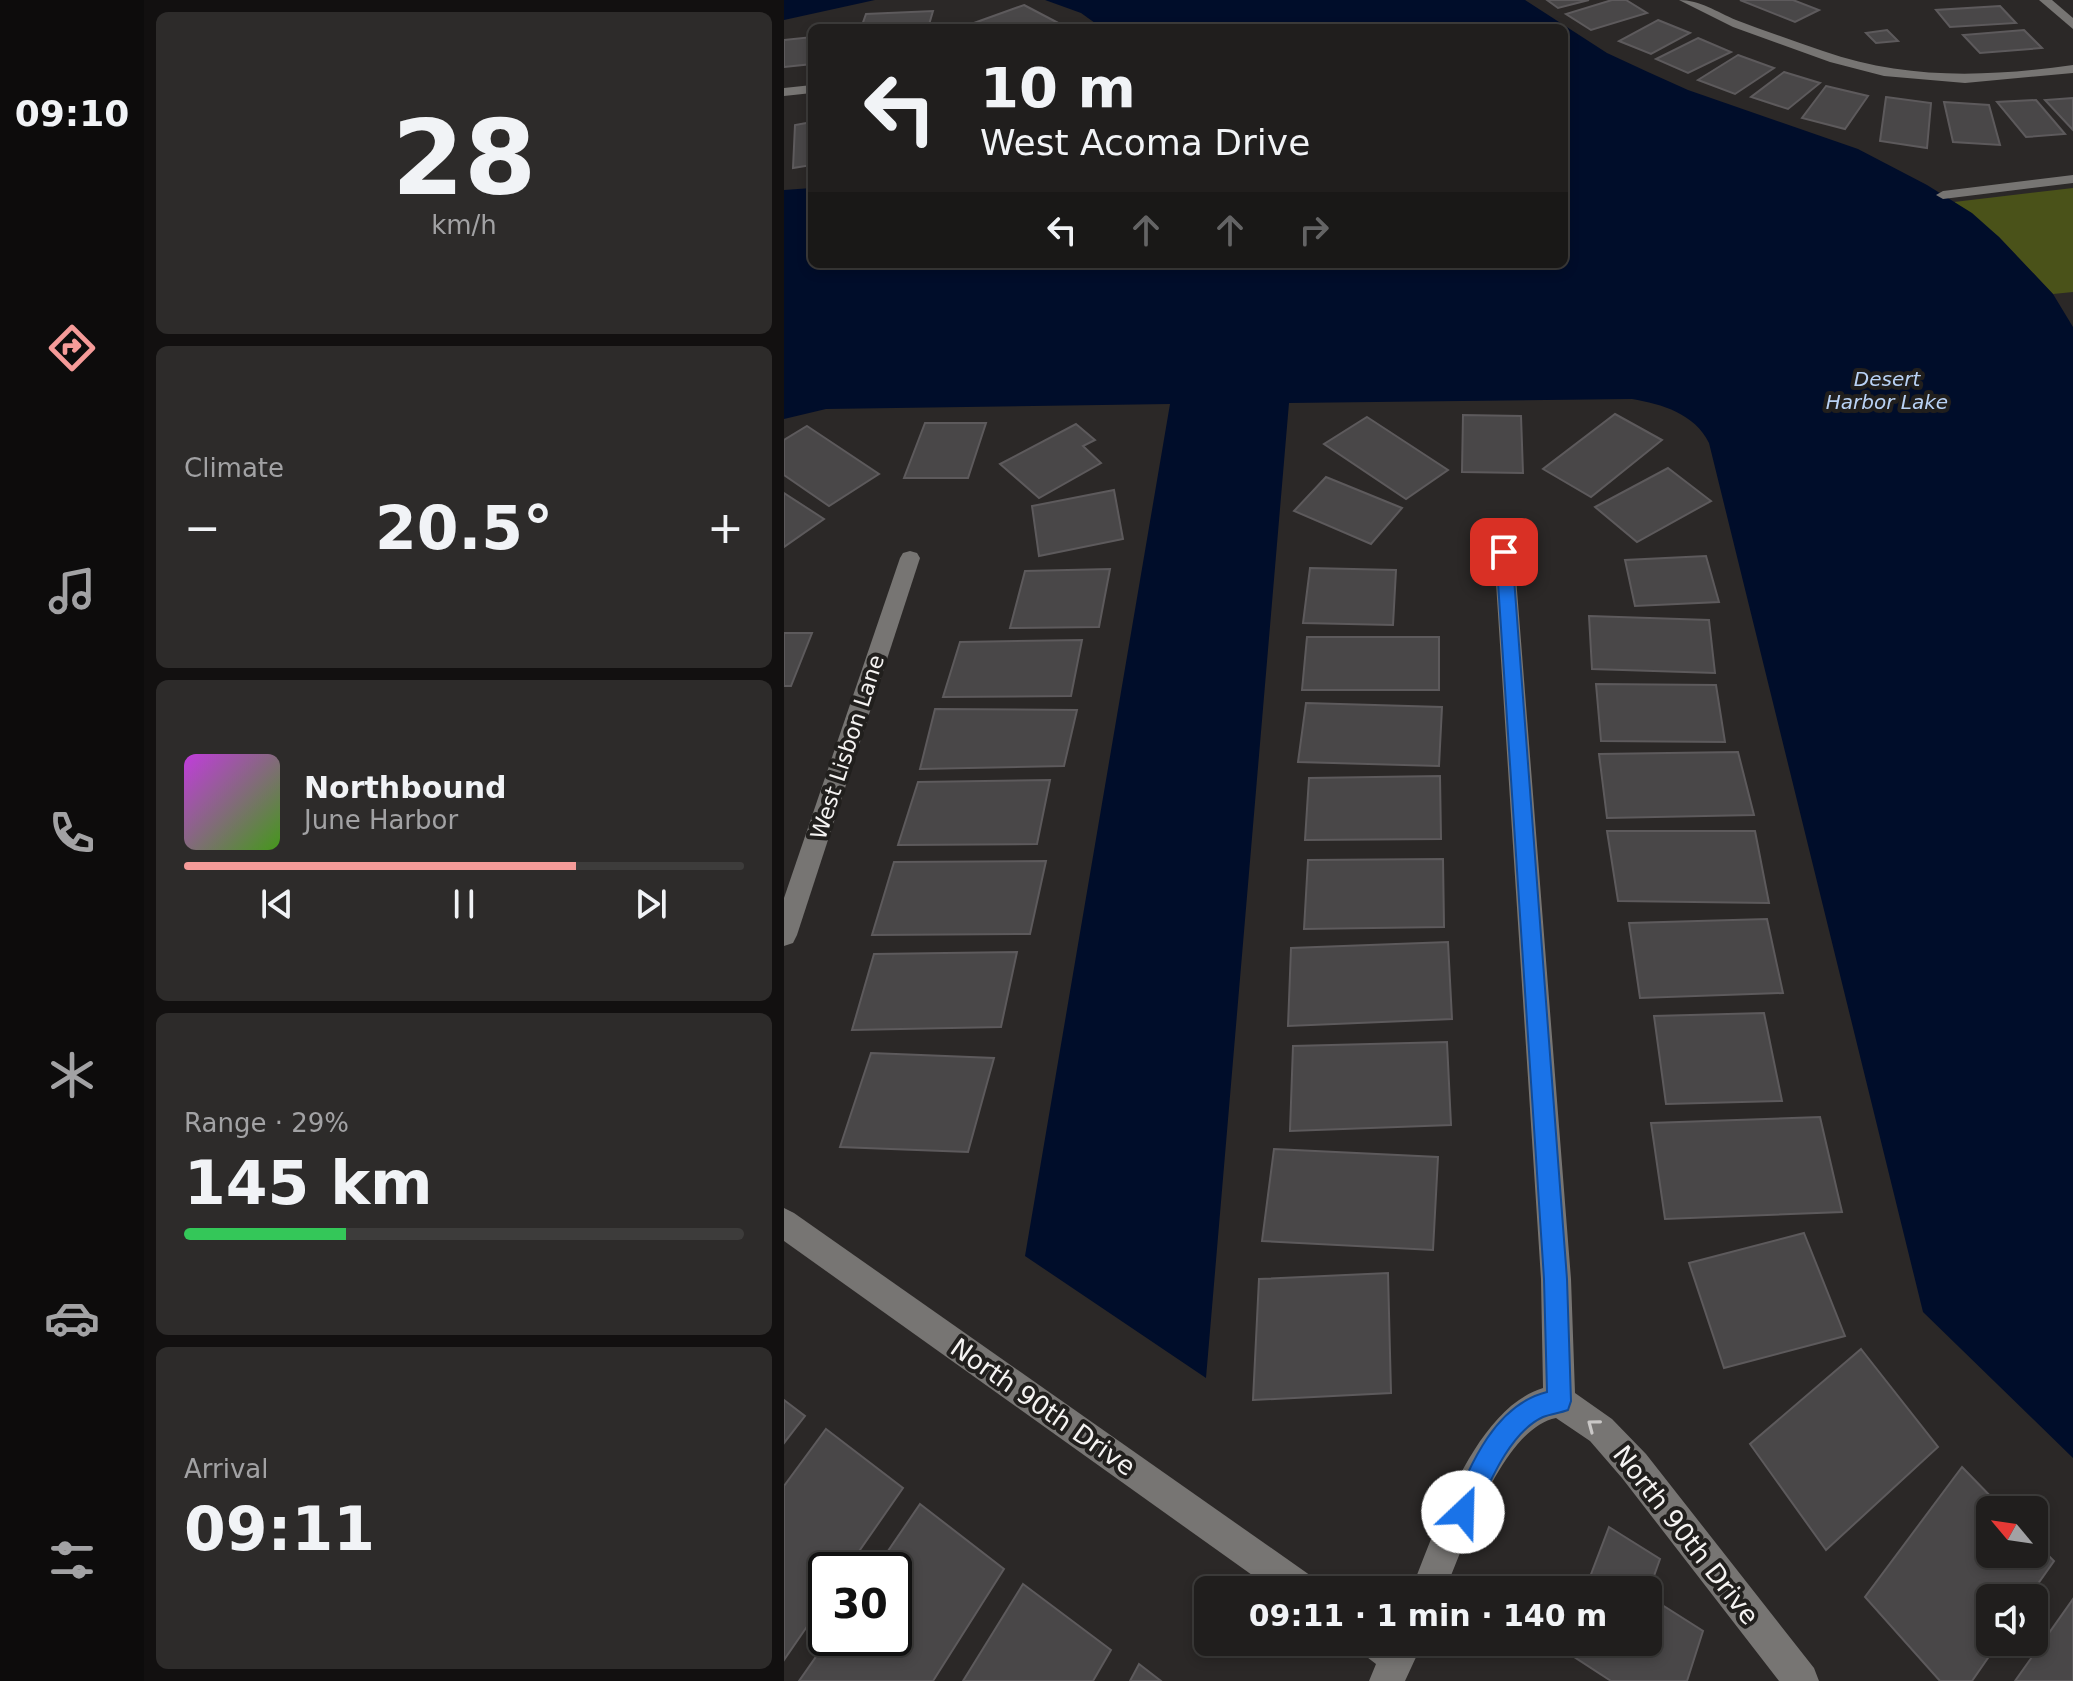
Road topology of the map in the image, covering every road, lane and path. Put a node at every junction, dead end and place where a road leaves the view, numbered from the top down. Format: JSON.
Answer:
{"nodes":[{"id":1,"x":1685,"y":0,"type":"edge"},
{"id":2,"x":2045,"y":0,"type":"edge"},
{"id":3,"x":2073,"y":25,"type":"edge"},
{"id":4,"x":2073,"y":69,"type":"edge"},
{"id":5,"x":808,"y":89,"type":"edge"},
{"id":6,"x":784,"y":92,"type":"edge"},
{"id":7,"x":2073,"y":179,"type":"edge"},
{"id":8,"x":1943,"y":195,"type":"dead end"},
{"id":9,"x":1504,"y":552,"type":"dead end"},
{"id":10,"x":910,"y":558,"type":"dead end"},
{"id":11,"x":784,"y":935,"type":"edge"},
{"id":12,"x":784,"y":1223,"type":"edge"},
{"id":13,"x":1559,"y":1401,"type":"junction"},
{"id":14,"x":1282,"y":1576,"type":"edge"},
{"id":15,"x":1434,"y":1576,"type":"edge"},
{"id":16,"x":1801,"y":1681,"type":"edge"}],
"edges":[{"from":1,"to":4,"type":"street"},
{"from":2,"to":3,"type":"street"},
{"from":5,"to":6,"type":"street"},
{"from":7,"to":8,"type":"lane"},
{"from":9,"to":13,"type":"street"},
{"from":10,"to":11,"type":"street","name":"West Lisbon Lane"},
{"from":12,"to":14,"type":"street","name":"North 90th Drive"},
{"from":13,"to":15,"type":"street"},
{"from":16,"to":13,"type":"street","name":"North 90th Drive","one_way":true}]}
